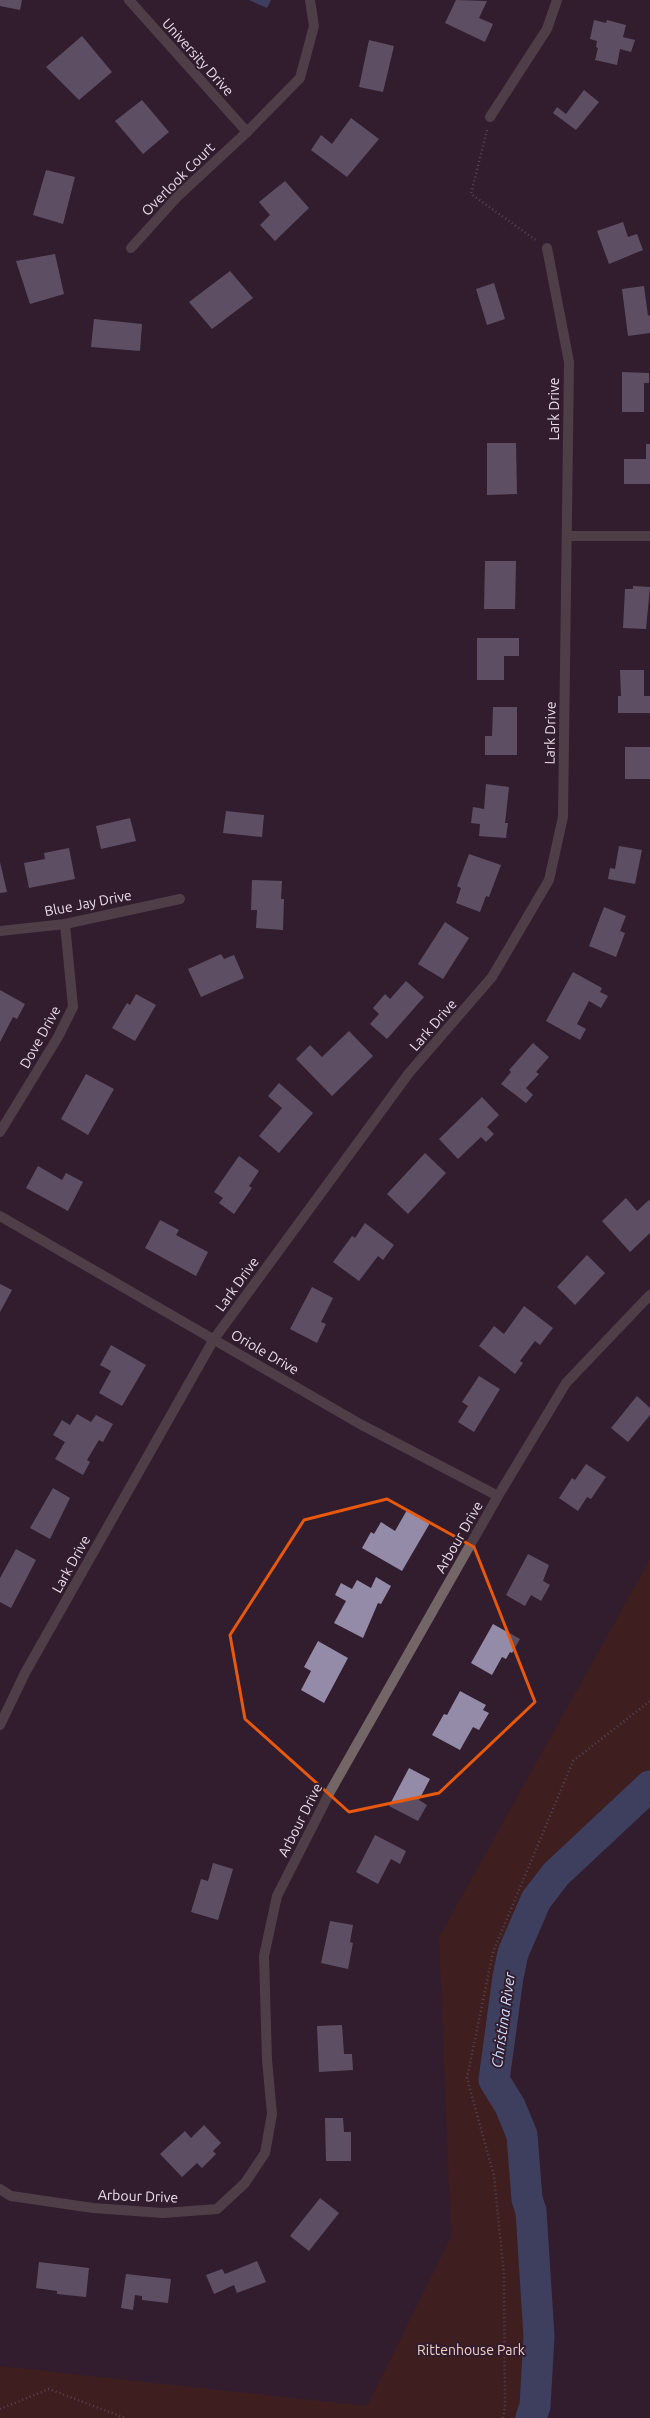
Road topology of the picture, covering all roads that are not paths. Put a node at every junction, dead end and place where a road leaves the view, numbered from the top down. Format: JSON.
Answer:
{"nodes":[{"id":1,"x":128,"y":0,"type":"edge"},
{"id":2,"x":310,"y":0,"type":"edge"},
{"id":3,"x":557,"y":0,"type":"edge"},
{"id":4,"x":490,"y":117,"type":"road end"},
{"id":5,"x":247,"y":132,"type":"junction"},
{"id":6,"x":131,"y":248,"type":"dead end"},
{"id":7,"x":547,"y":248,"type":"road end"},
{"id":8,"x":568,"y":536,"type":"junction"},
{"id":9,"x":650,"y":536,"type":"edge"},
{"id":10,"x":180,"y":899,"type":"dead end"},
{"id":11,"x":64,"y":924,"type":"junction"},
{"id":12,"x":0,"y":931,"type":"edge"},
{"id":13,"x":0,"y":1132,"type":"edge"},
{"id":14,"x":0,"y":1216,"type":"edge"},
{"id":15,"x":650,"y":1295,"type":"edge"},
{"id":16,"x":214,"y":1339,"type":"junction"},
{"id":17,"x":498,"y":1496,"type":"junction"},
{"id":18,"x":0,"y":1725,"type":"edge"},
{"id":19,"x":0,"y":2189,"type":"edge"}],
"edges":[{"from":1,"to":5,"type":"street","name":"University Drive"},
{"from":2,"to":5,"type":"street","name":"Overlook Court"},
{"from":3,"to":4,"type":"street"},
{"from":5,"to":6,"type":"street","name":"Overlook Court"},
{"from":7,"to":8,"type":"street","name":"Lark Drive"},
{"from":8,"to":9,"type":"street"},
{"from":8,"to":16,"type":"street","name":"Lark Drive"},
{"from":10,"to":11,"type":"street","name":"Blue Jay Drive"},
{"from":11,"to":12,"type":"street","name":"Blue Jay Drive"},
{"from":11,"to":13,"type":"street","name":"Dove Drive"},
{"from":14,"to":16,"type":"street","name":"Oriole Drive"},
{"from":15,"to":17,"type":"street","name":"Arbour Drive"},
{"from":16,"to":17,"type":"street","name":"Oriole Drive"},
{"from":16,"to":18,"type":"street","name":"Lark Drive"},
{"from":17,"to":19,"type":"street","name":"Arbour Drive"}]}
